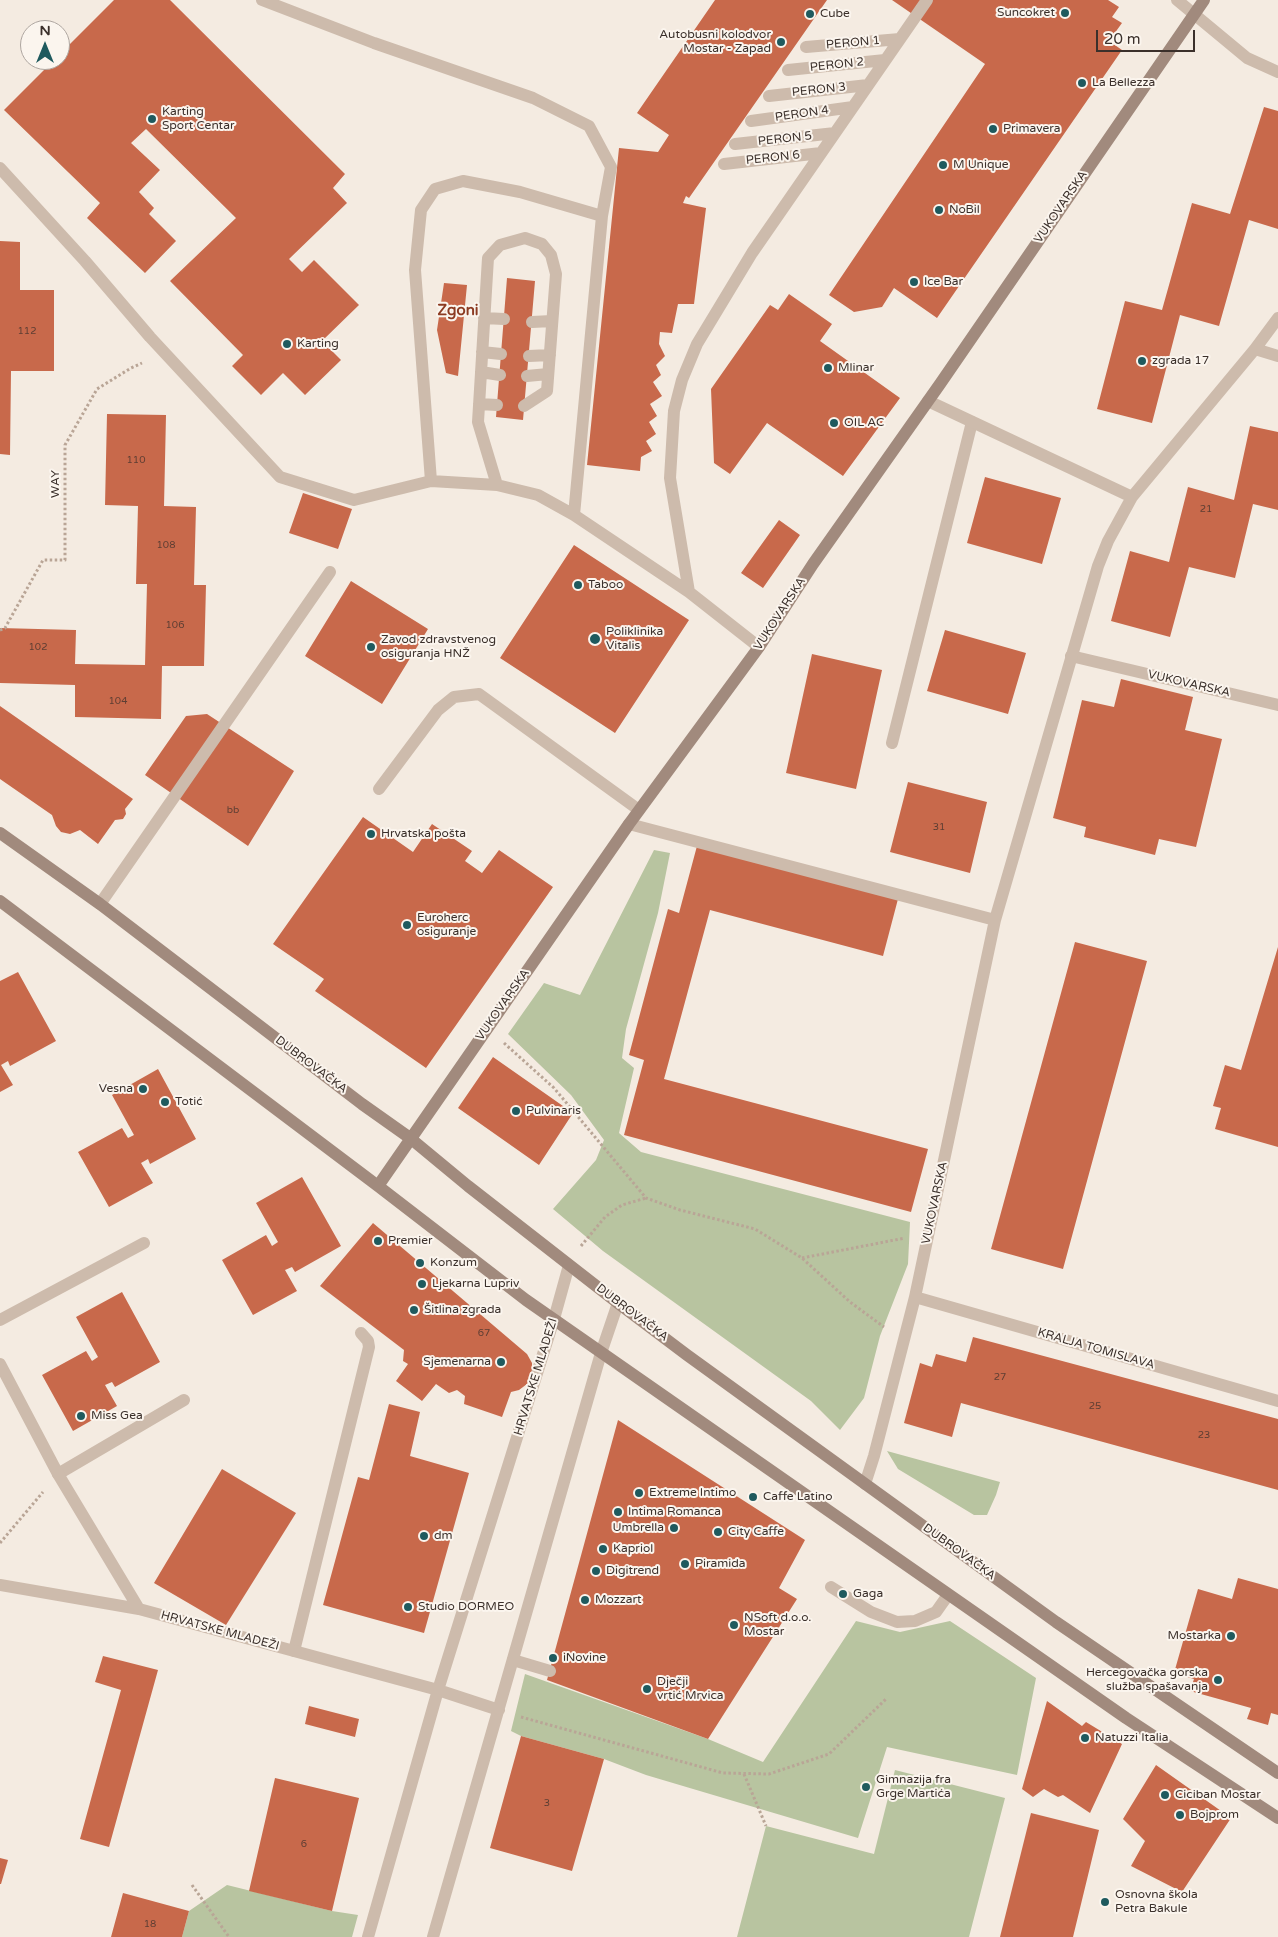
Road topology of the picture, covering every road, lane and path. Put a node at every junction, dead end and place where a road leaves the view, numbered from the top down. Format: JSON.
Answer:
{"nodes":[{"id":1,"x":262,"y":0,"type":"edge"},
{"id":2,"x":927,"y":0,"type":"edge"},
{"id":3,"x":1177,"y":0,"type":"edge"},
{"id":4,"x":1204,"y":0,"type":"edge"},
{"id":5,"x":1194,"y":14,"type":"junction"},
{"id":6,"x":900,"y":39,"type":"junction"},
{"id":7,"x":806,"y":47,"type":"dead end"},
{"id":8,"x":885,"y":60,"type":"junction"},
{"id":9,"x":788,"y":70,"type":"dead end"},
{"id":10,"x":1278,"y":72,"type":"edge"},
{"id":11,"x":868,"y":85,"type":"junction"},
{"id":12,"x":769,"y":96,"type":"dead end"},
{"id":13,"x":853,"y":106,"type":"junction"},
{"id":14,"x":751,"y":121,"type":"dead end"},
{"id":15,"x":835,"y":133,"type":"junction"},
{"id":16,"x":736,"y":144,"type":"dead end"},
{"id":17,"x":821,"y":153,"type":"junction"},
{"id":18,"x":724,"y":164,"type":"dead end"},
{"id":19,"x":0,"y":168,"type":"edge"},
{"id":20,"x":602,"y":216,"type":"junction"},
{"id":21,"x":484,"y":318,"type":"junction"},
{"id":22,"x":1278,"y":318,"type":"edge"},
{"id":23,"x":504,"y":319,"type":"dead end"},
{"id":24,"x":552,"y":321,"type":"junction"},
{"id":25,"x":532,"y":322,"type":"dead end"},
{"id":26,"x":1255,"y":349,"type":"junction"},
{"id":27,"x":482,"y":352,"type":"junction"},
{"id":28,"x":165,"y":354,"type":"junction"},
{"id":29,"x":501,"y":354,"type":"dead end"},
{"id":30,"x":550,"y":355,"type":"junction"},
{"id":31,"x":529,"y":356,"type":"dead end"},
{"id":32,"x":1278,"y":356,"type":"edge"},
{"id":33,"x":481,"y":372,"type":"junction"},
{"id":34,"x":548,"y":374,"type":"junction"},
{"id":35,"x":500,"y":375,"type":"dead end"},
{"id":36,"x":527,"y":376,"type":"dead end"},
{"id":37,"x":928,"y":401,"type":"junction"},
{"id":38,"x":479,"y":404,"type":"junction"},
{"id":39,"x":497,"y":405,"type":"dead end"},
{"id":40,"x":524,"y":406,"type":"dead end"},
{"id":41,"x":972,"y":422,"type":"junction"},
{"id":42,"x":431,"y":481,"type":"junction"},
{"id":43,"x":497,"y":485,"type":"junction"},
{"id":44,"x":1132,"y":497,"type":"junction"},
{"id":45,"x":574,"y":515,"type":"junction"},
{"id":46,"x":330,"y":572,"type":"dead end"},
{"id":47,"x":689,"y":592,"type":"junction"},
{"id":48,"x":0,"y":630,"type":"edge"},
{"id":49,"x":759,"y":647,"type":"junction"},
{"id":50,"x":1070,"y":656,"type":"junction"},
{"id":51,"x":1278,"y":705,"type":"edge"},
{"id":52,"x":892,"y":743,"type":"dead end"},
{"id":53,"x":379,"y":789,"type":"dead end"},
{"id":54,"x":639,"y":810,"type":"junction"},
{"id":55,"x":629,"y":824,"type":"junction"},
{"id":56,"x":0,"y":833,"type":"edge"},
{"id":57,"x":0,"y":901,"type":"edge"},
{"id":58,"x":100,"y":904,"type":"junction"},
{"id":59,"x":996,"y":920,"type":"junction"},
{"id":60,"x":500,"y":1040,"type":"dead end"},
{"id":61,"x":410,"y":1138,"type":"junction"},
{"id":62,"x":378,"y":1186,"type":"junction"},
{"id":63,"x":646,"y":1198,"type":"junction"},
{"id":64,"x":928,"y":1235,"type":"junction"},
{"id":65,"x":144,"y":1243,"type":"dead end"},
{"id":66,"x":802,"y":1258,"type":"junction"},
{"id":67,"x":569,"y":1265,"type":"junction"},
{"id":68,"x":915,"y":1297,"type":"junction"},
{"id":69,"x":618,"y":1303,"type":"junction"},
{"id":70,"x":554,"y":1319,"type":"junction"},
{"id":71,"x":0,"y":1320,"type":"edge"},
{"id":72,"x":360,"y":1333,"type":"dead end"},
{"id":73,"x":903,"y":1341,"type":"junction"},
{"id":74,"x":601,"y":1353,"type":"junction"},
{"id":75,"x":0,"y":1364,"type":"edge"},
{"id":76,"x":184,"y":1400,"type":"dead end"},
{"id":77,"x":1278,"y":1401,"type":"edge"},
{"id":78,"x":58,"y":1474,"type":"junction"},
{"id":79,"x":865,"y":1484,"type":"junction"},
{"id":80,"x":0,"y":1543,"type":"edge"},
{"id":81,"x":0,"y":1585,"type":"edge"},
{"id":82,"x":831,"y":1587,"type":"dead end"},
{"id":83,"x":948,"y":1595,"type":"junction"},
{"id":84,"x":138,"y":1609,"type":"junction"},
{"id":85,"x":294,"y":1651,"type":"junction"},
{"id":86,"x":513,"y":1660,"type":"junction"},
{"id":87,"x":550,"y":1671,"type":"dead end"},
{"id":88,"x":438,"y":1690,"type":"junction"},
{"id":89,"x":886,"y":1699,"type":"dead end"},
{"id":90,"x":499,"y":1710,"type":"junction"},
{"id":91,"x":1278,"y":1773,"type":"edge"},
{"id":92,"x":744,"y":1774,"type":"junction"},
{"id":93,"x":1278,"y":1818,"type":"edge"},
{"id":94,"x":766,"y":1826,"type":"dead end"},
{"id":95,"x":192,"y":1885,"type":"dead end"},
{"id":96,"x":229,"y":1937,"type":"edge"},
{"id":97,"x":368,"y":1937,"type":"edge"},
{"id":98,"x":433,"y":1937,"type":"edge"}],
"edges":[{"from":1,"to":20,"type":"street"},
{"from":2,"to":6,"type":"street"},
{"from":3,"to":5,"type":"street"},
{"from":4,"to":5,"type":"street","name":"VUKOVARSKA"},
{"from":5,"to":10,"type":"street"},
{"from":5,"to":37,"type":"street","name":"VUKOVARSKA"},
{"from":6,"to":7,"type":"street","name":"PERON 1"},
{"from":6,"to":8,"type":"street"},
{"from":8,"to":9,"type":"street","name":"PERON 2"},
{"from":8,"to":11,"type":"street"},
{"from":11,"to":12,"type":"street","name":"PERON 3"},
{"from":11,"to":13,"type":"street"},
{"from":13,"to":14,"type":"street","name":"PERON 4"},
{"from":13,"to":15,"type":"street"},
{"from":15,"to":16,"type":"street","name":"PERON 5"},
{"from":15,"to":17,"type":"street"},
{"from":17,"to":18,"type":"street","name":"PERON 6"},
{"from":17,"to":47,"type":"street"},
{"from":19,"to":28,"type":"street"},
{"from":20,"to":42,"type":"street"},
{"from":20,"to":45,"type":"street"},
{"from":21,"to":23,"type":"street"},
{"from":21,"to":24,"type":"street"},
{"from":21,"to":27,"type":"street"},
{"from":22,"to":26,"type":"street","name":"VUKOVARSKA"},
{"from":24,"to":25,"type":"street"},
{"from":24,"to":30,"type":"street"},
{"from":26,"to":32,"type":"street"},
{"from":26,"to":44,"type":"street","name":"VUKOVARSKA"},
{"from":27,"to":29,"type":"street"},
{"from":27,"to":33,"type":"street"},
{"from":28,"to":42,"type":"street"},
{"from":28,"to":48,"type":"path","name":"WAY"},
{"from":30,"to":31,"type":"street"},
{"from":30,"to":34,"type":"street"},
{"from":33,"to":35,"type":"street"},
{"from":33,"to":38,"type":"street"},
{"from":34,"to":36,"type":"street"},
{"from":34,"to":40,"type":"street"},
{"from":37,"to":41,"type":"street"},
{"from":37,"to":49,"type":"street","name":"VUKOVARSKA"},
{"from":38,"to":39,"type":"street"},
{"from":38,"to":43,"type":"street"},
{"from":41,"to":44,"type":"street"},
{"from":41,"to":52,"type":"street"},
{"from":42,"to":43,"type":"street"},
{"from":43,"to":45,"type":"street"},
{"from":44,"to":50,"type":"street","name":"VUKOVARSKA"},
{"from":45,"to":47,"type":"street"},
{"from":46,"to":58,"type":"street"},
{"from":47,"to":49,"type":"street"},
{"from":49,"to":54,"type":"street","name":"VUKOVARSKA"},
{"from":50,"to":51,"type":"street","name":"VUKOVARSKA"},
{"from":50,"to":59,"type":"street","name":"VUKOVARSKA"},
{"from":53,"to":54,"type":"street"},
{"from":54,"to":55,"type":"street","name":"VUKOVARSKA"},
{"from":55,"to":59,"type":"street"},
{"from":55,"to":61,"type":"street","name":"VUKOVARSKA"},
{"from":56,"to":58,"type":"street","name":"DUBROVAČKA"},
{"from":57,"to":62,"type":"street"},
{"from":58,"to":61,"type":"street","name":"DUBROVAČKA"},
{"from":59,"to":64,"type":"street","name":"VUKOVARSKA"},
{"from":60,"to":63,"type":"path"},
{"from":61,"to":62,"type":"street","name":"VUKOVARSKA"},
{"from":61,"to":67,"type":"street","name":"DUBROVAČKA"},
{"from":62,"to":70,"type":"street"},
{"from":63,"to":66,"type":"path"},
{"from":63,"to":67,"type":"path"},
{"from":64,"to":66,"type":"path"},
{"from":64,"to":68,"type":"street","name":"VUKOVARSKA"},
{"from":65,"to":71,"type":"street"},
{"from":66,"to":73,"type":"path"},
{"from":67,"to":69,"type":"street","name":"DUBROVAČKA"},
{"from":67,"to":70,"type":"street","name":"HRVATSKE MLADEŽI"},
{"from":68,"to":73,"type":"street","name":"VUKOVARSKA"},
{"from":68,"to":77,"type":"street","name":"KRALJA TOMISLAVA"},
{"from":69,"to":74,"type":"street"},
{"from":69,"to":79,"type":"street","name":"DUBROVAČKA"},
{"from":70,"to":74,"type":"street"},
{"from":70,"to":88,"type":"street","name":"HRVATSKE MLADEŽI"},
{"from":72,"to":85,"type":"street"},
{"from":73,"to":79,"type":"street","name":"VUKOVARSKA"},
{"from":74,"to":83,"type":"street"},
{"from":74,"to":86,"type":"street"},
{"from":75,"to":78,"type":"street"},
{"from":76,"to":78,"type":"street"},
{"from":78,"to":80,"type":"path"},
{"from":78,"to":84,"type":"street"},
{"from":79,"to":91,"type":"street","name":"DUBROVAČKA"},
{"from":81,"to":84,"type":"street","name":"HRVATSKE MLADEŽI"},
{"from":82,"to":83,"type":"street"},
{"from":83,"to":93,"type":"street"},
{"from":84,"to":85,"type":"street","name":"HRVATSKE MLADEŽI"},
{"from":85,"to":88,"type":"street","name":"HRVATSKE MLADEŽI"},
{"from":86,"to":87,"type":"street"},
{"from":86,"to":90,"type":"street"},
{"from":88,"to":90,"type":"street","name":"HRVATSKE MLADEŽI"},
{"from":88,"to":97,"type":"street","name":"HRVATSKE MLADEŽI"},
{"from":89,"to":92,"type":"path"},
{"from":90,"to":92,"type":"path"},
{"from":90,"to":98,"type":"street"},
{"from":92,"to":94,"type":"path"},
{"from":95,"to":96,"type":"path"}]}
